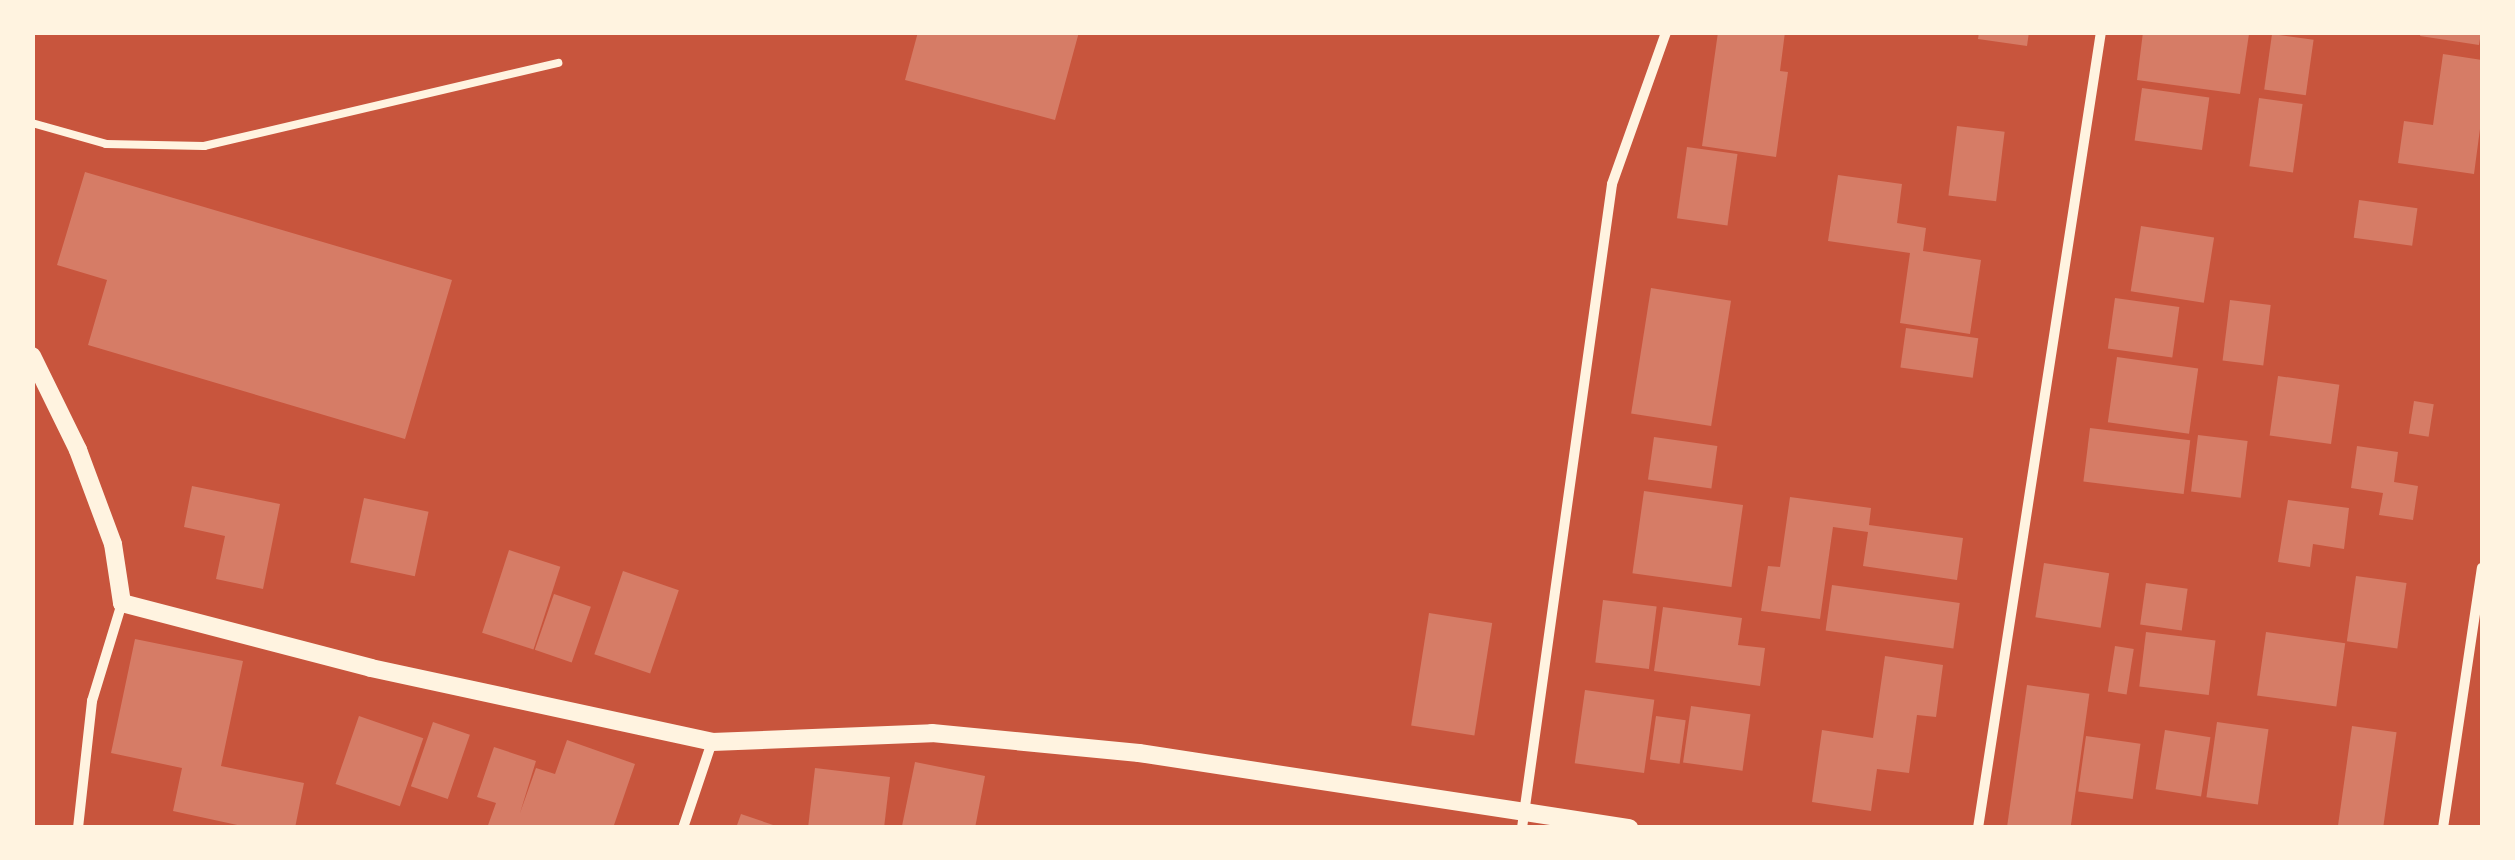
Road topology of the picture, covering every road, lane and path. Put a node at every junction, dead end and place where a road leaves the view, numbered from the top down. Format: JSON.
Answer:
{"nodes":[{"id":1,"x":1666,"y":32,"type":"edge"},
{"id":2,"x":2101,"y":32,"type":"edge"},
{"id":3,"x":558,"y":62,"type":"dead end"},
{"id":4,"x":32,"y":123,"type":"edge"},
{"id":5,"x":32,"y":356,"type":"edge"},
{"id":6,"x":2482,"y":568,"type":"edge"},
{"id":7,"x":122,"y":603,"type":"junction"},
{"id":8,"x":712,"y":742,"type":"junction"},
{"id":9,"x":1523,"y":820,"type":"edge"},
{"id":10,"x":78,"y":828,"type":"edge"},
{"id":11,"x":683,"y":828,"type":"edge"},
{"id":12,"x":1629,"y":828,"type":"edge"},
{"id":13,"x":1978,"y":828,"type":"edge"},
{"id":14,"x":2443,"y":828,"type":"edge"}],
"edges":[{"from":1,"to":9,"type":"street"},
{"from":2,"to":13,"type":"street"},
{"from":3,"to":4,"type":"lane"},
{"from":5,"to":7,"type":"street"},
{"from":6,"to":14,"type":"street"},
{"from":7,"to":8,"type":"street"},
{"from":7,"to":10,"type":"street"},
{"from":8,"to":9,"type":"street"},
{"from":8,"to":11,"type":"street"},
{"from":9,"to":12,"type":"street"}]}
